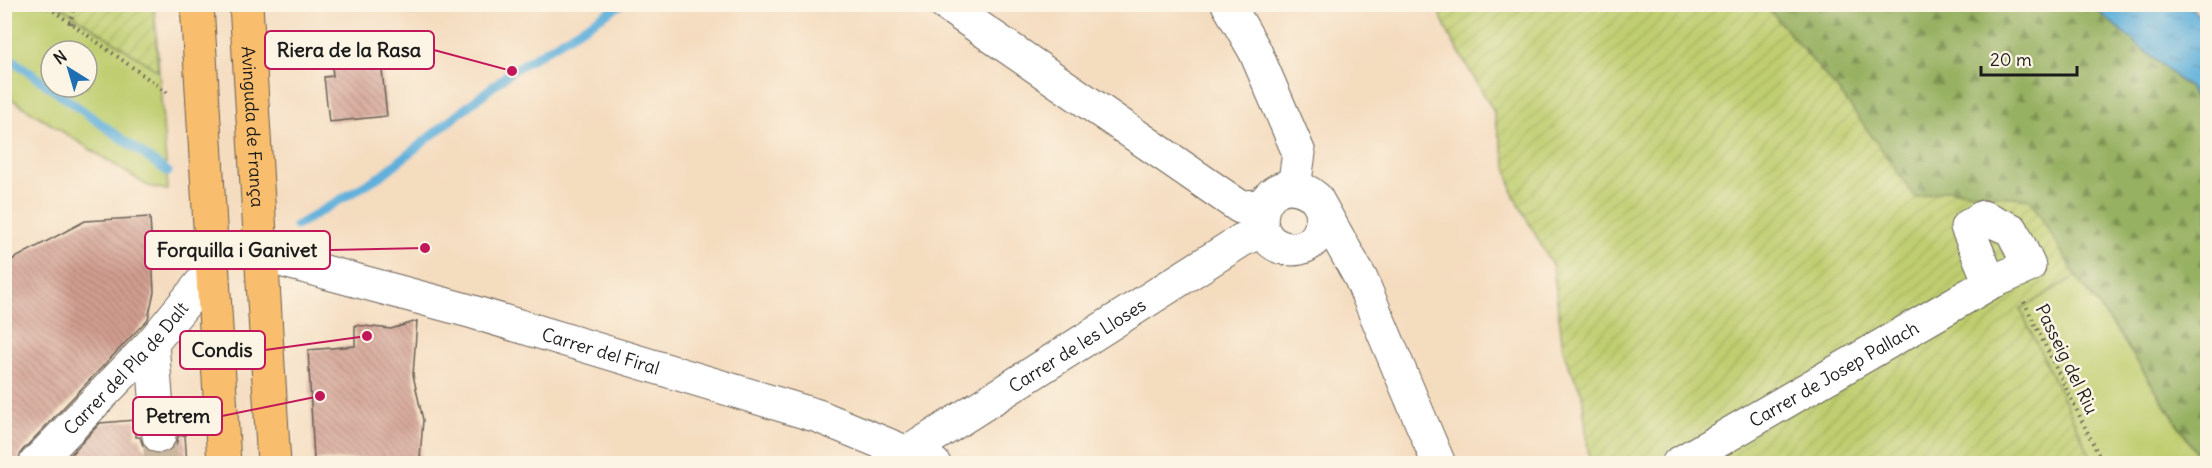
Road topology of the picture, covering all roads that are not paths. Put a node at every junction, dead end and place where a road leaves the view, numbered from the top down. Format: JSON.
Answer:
{"nodes":[{"id":1,"x":197,"y":4,"type":"edge"},
{"id":2,"x":246,"y":4,"type":"edge"},
{"id":3,"x":945,"y":4,"type":"edge"},
{"id":4,"x":1228,"y":4,"type":"edge"},
{"id":5,"x":1294,"y":187,"type":"junction"},
{"id":6,"x":1322,"y":210,"type":"junction"},
{"id":7,"x":1263,"y":219,"type":"junction"},
{"id":8,"x":262,"y":255,"type":"junction"},
{"id":9,"x":213,"y":270,"type":"junction"},
{"id":10,"x":1990,"y":283,"type":"road end"},
{"id":11,"x":152,"y":343,"type":"junction"},
{"id":12,"x":159,"y":436,"type":"tunnel mouth"},
{"id":13,"x":911,"y":460,"type":"edge"},
{"id":14,"x":35,"y":464,"type":"edge"},
{"id":15,"x":224,"y":464,"type":"edge"},
{"id":16,"x":274,"y":464,"type":"edge"},
{"id":17,"x":1439,"y":464,"type":"edge"},
{"id":18,"x":1678,"y":464,"type":"edge"}],
"edges":[{"from":1,"to":9,"type":"main road"},
{"from":2,"to":8,"type":"main road","name":"Avinguda de França"},
{"from":3,"to":7,"type":"street"},
{"from":4,"to":5,"type":"street"},
{"from":5,"to":6,"type":"street"},
{"from":5,"to":7,"type":"street"},
{"from":6,"to":7,"type":"street"},
{"from":6,"to":17,"type":"street"},
{"from":7,"to":13,"type":"street","name":"Carrer de les Lloses"},
{"from":8,"to":13,"type":"street","name":"Carrer del Firal"},
{"from":8,"to":16,"type":"main road","name":"Avinguda de França"},
{"from":9,"to":11,"type":"street","name":"Carrer del Pla de Dalt"},
{"from":9,"to":15,"type":"main road"},
{"from":10,"to":18,"type":"street","name":"Carrer de Josep Pallach"},
{"from":11,"to":12,"type":"street"},
{"from":11,"to":14,"type":"street","name":"Carrer del Pla de Dalt"}]}
